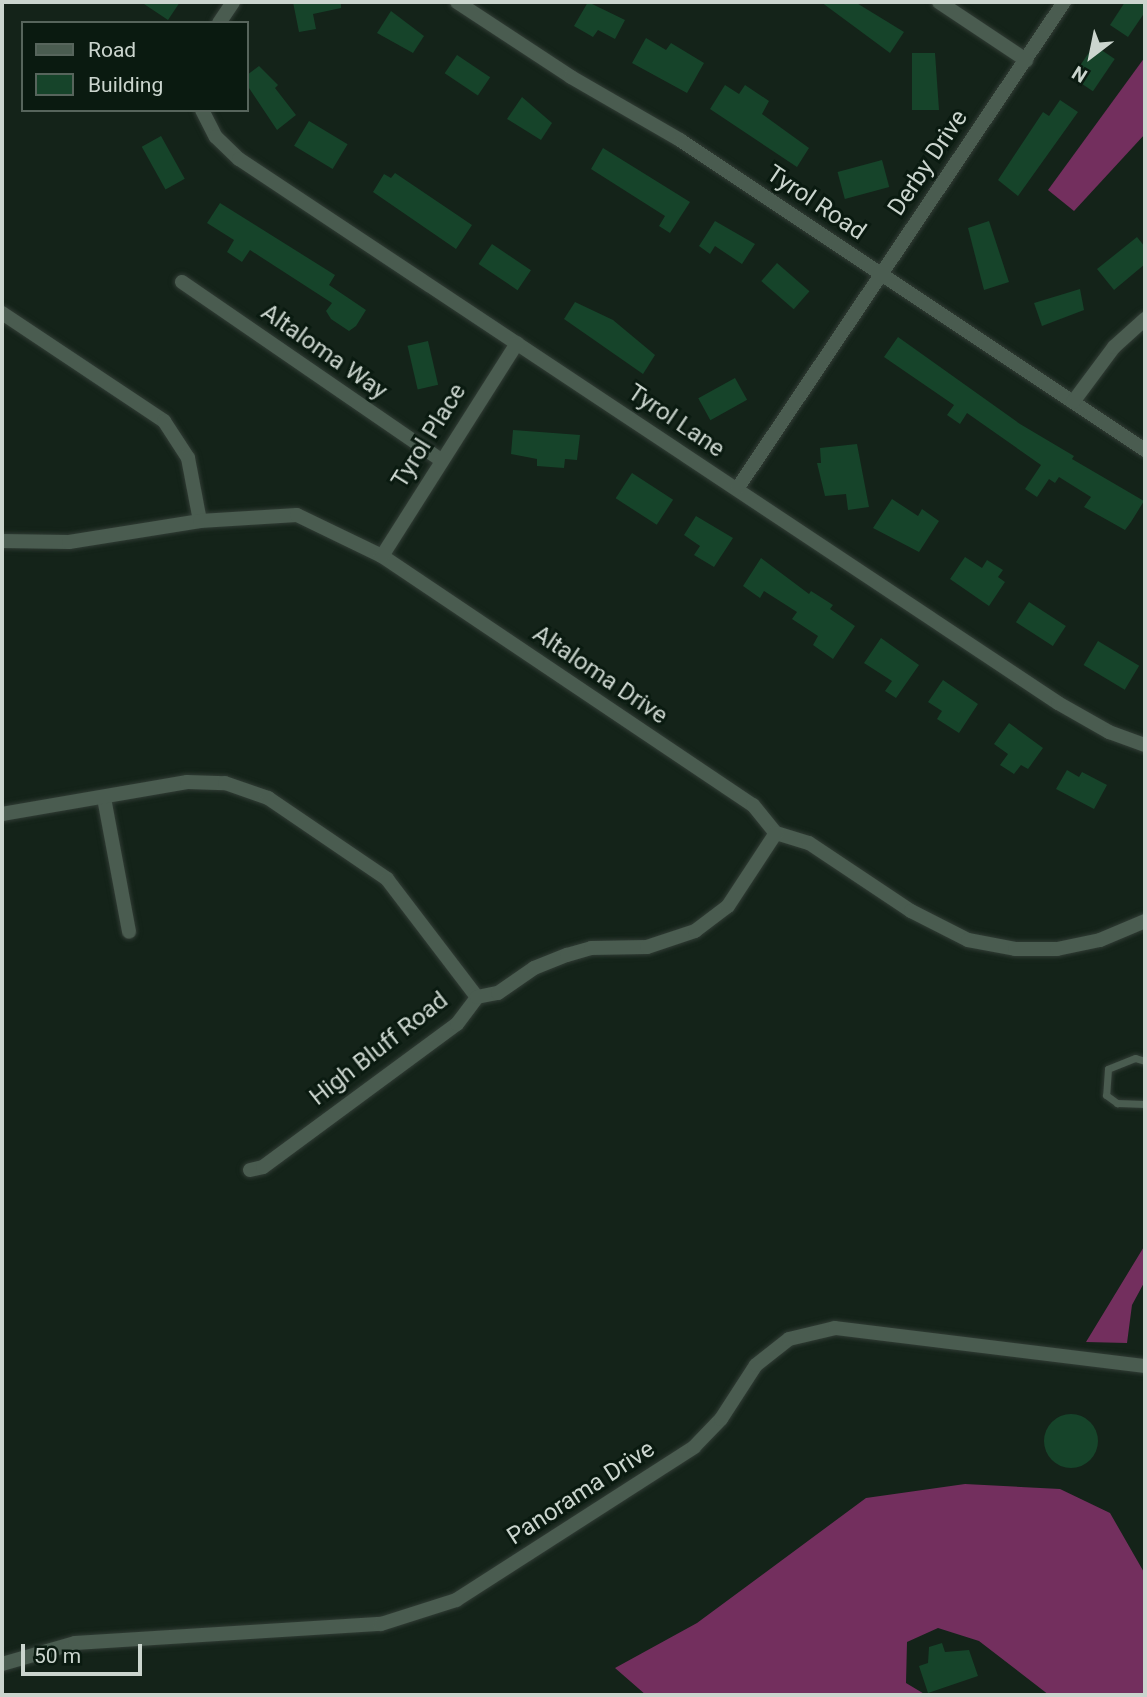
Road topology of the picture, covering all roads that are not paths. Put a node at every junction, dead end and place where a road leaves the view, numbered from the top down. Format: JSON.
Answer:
{"nodes":[{"id":1,"x":233,"y":2,"type":"edge"},
{"id":2,"x":457,"y":2,"type":"edge"},
{"id":3,"x":939,"y":2,"type":"edge"},
{"id":4,"x":1064,"y":2,"type":"edge"},
{"id":5,"x":220,"y":21,"type":"edge"},
{"id":6,"x":1026,"y":60,"type":"junction"},
{"id":7,"x":203,"y":112,"type":"edge"},
{"id":8,"x":880,"y":273,"type":"junction"},
{"id":9,"x":182,"y":282,"type":"dead end"},
{"id":10,"x":2,"y":313,"type":"edge"},
{"id":11,"x":1145,"y":319,"type":"edge"},
{"id":12,"x":517,"y":343,"type":"junction"},
{"id":13,"x":1073,"y":402,"type":"junction"},
{"id":14,"x":1145,"y":450,"type":"edge"},
{"id":15,"x":440,"y":459,"type":"junction"},
{"id":16,"x":737,"y":489,"type":"junction"},
{"id":17,"x":200,"y":521,"type":"junction"},
{"id":18,"x":2,"y":541,"type":"edge"},
{"id":19,"x":382,"y":556,"type":"junction"},
{"id":20,"x":1145,"y":745,"type":"edge"},
{"id":21,"x":104,"y":798,"type":"junction"},
{"id":22,"x":2,"y":814,"type":"edge"},
{"id":23,"x":776,"y":833,"type":"junction"},
{"id":24,"x":1145,"y":921,"type":"edge"},
{"id":25,"x":129,"y":932,"type":"dead end"},
{"id":26,"x":477,"y":998,"type":"junction"},
{"id":27,"x":1145,"y":1061,"type":"edge"},
{"id":28,"x":1145,"y":1104,"type":"edge"},
{"id":29,"x":250,"y":1170,"type":"dead end"},
{"id":30,"x":1145,"y":1366,"type":"edge"},
{"id":31,"x":2,"y":1664,"type":"edge"}],
"edges":[{"from":1,"to":5,"type":"street"},
{"from":2,"to":8,"type":"street","name":"Tyrol Road"},
{"from":3,"to":6,"type":"street"},
{"from":4,"to":6,"type":"street","name":"Derby Drive"},
{"from":6,"to":8,"type":"street","name":"Derby Drive"},
{"from":7,"to":12,"type":"street","name":"Tyrol Lane"},
{"from":8,"to":13,"type":"street","name":"Tyrol Road"},
{"from":8,"to":16,"type":"street","name":"Derby Drive"},
{"from":9,"to":15,"type":"street","name":"Altaloma Way"},
{"from":10,"to":17,"type":"street"},
{"from":11,"to":13,"type":"street"},
{"from":12,"to":15,"type":"street","name":"Tyrol Place"},
{"from":12,"to":16,"type":"street","name":"Tyrol Lane"},
{"from":13,"to":14,"type":"street","name":"Tyrol Road"},
{"from":15,"to":19,"type":"street","name":"Tyrol Place"},
{"from":16,"to":20,"type":"street","name":"Tyrol Lane"},
{"from":17,"to":18,"type":"street","name":"Altaloma Drive"},
{"from":17,"to":19,"type":"street","name":"Altaloma Drive"},
{"from":19,"to":23,"type":"street","name":"Altaloma Drive"},
{"from":21,"to":22,"type":"street"},
{"from":21,"to":25,"type":"street"},
{"from":21,"to":26,"type":"street"},
{"from":23,"to":24,"type":"street"},
{"from":23,"to":26,"type":"street","name":"High Bluff Road"},
{"from":26,"to":29,"type":"street","name":"High Bluff Road"},
{"from":27,"to":28,"type":"lane"},
{"from":30,"to":31,"type":"street","name":"Panorama Drive"}]}
